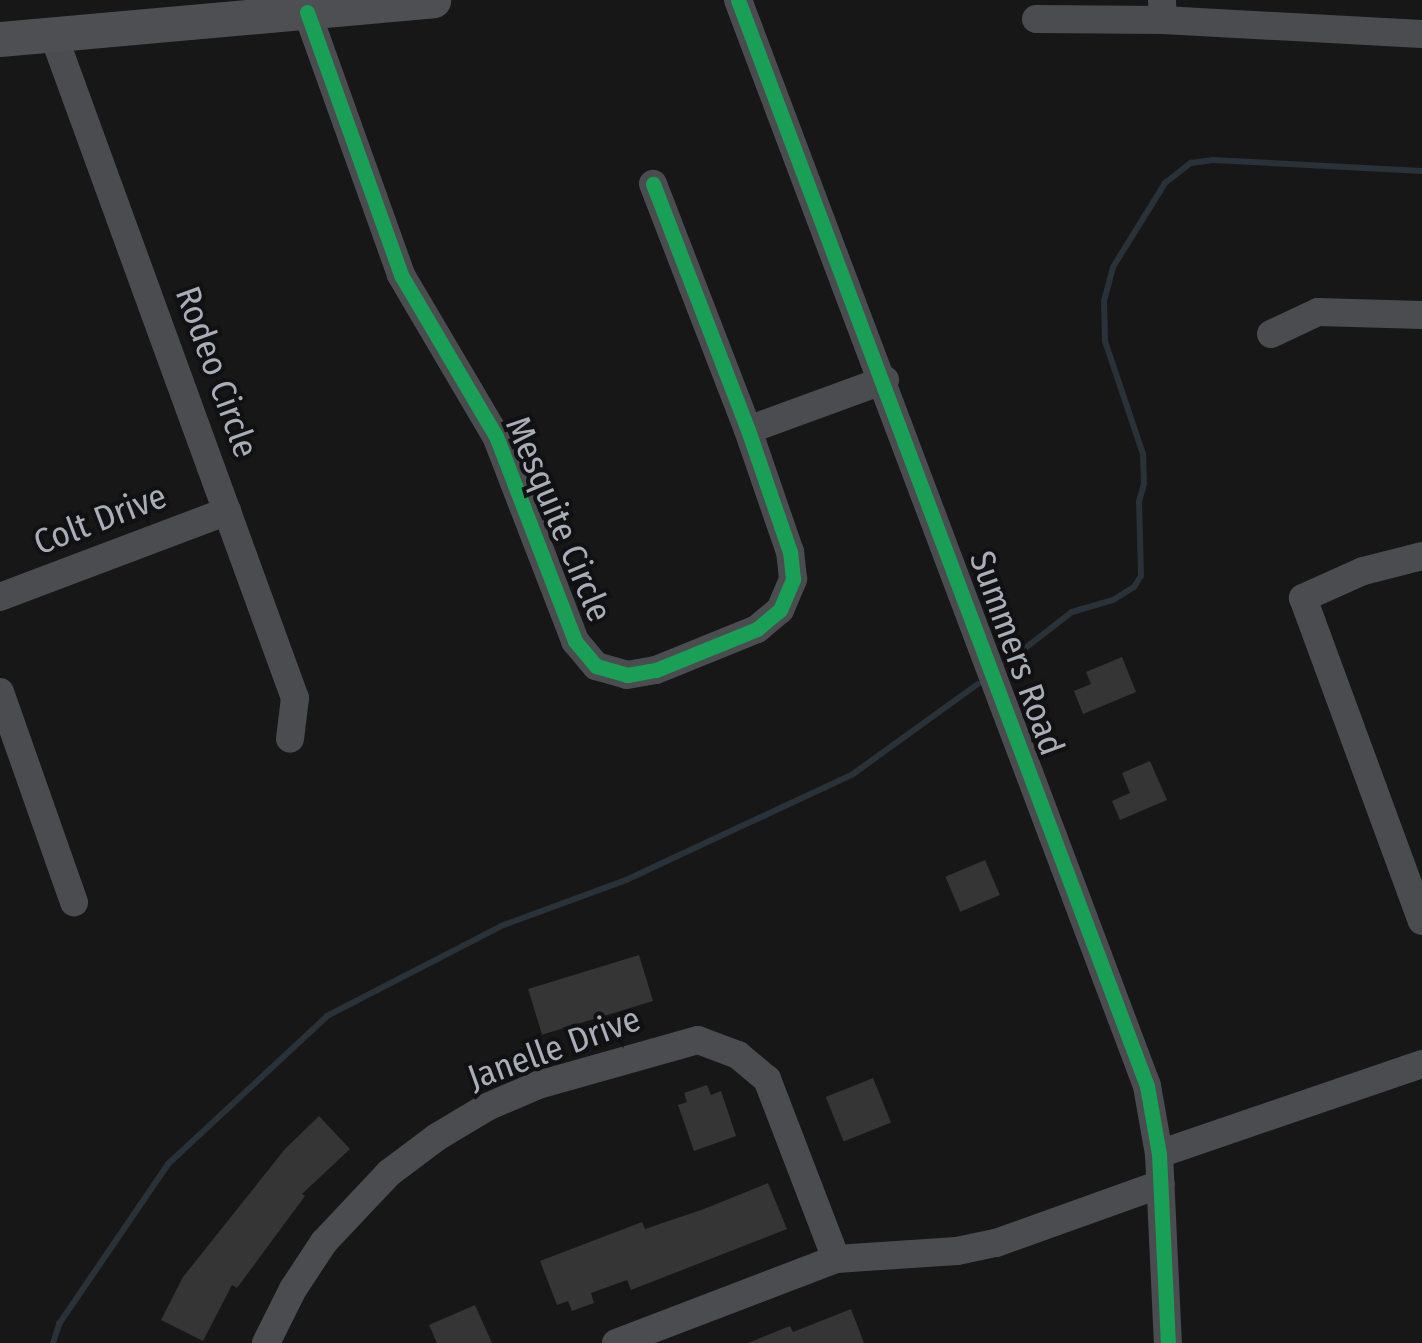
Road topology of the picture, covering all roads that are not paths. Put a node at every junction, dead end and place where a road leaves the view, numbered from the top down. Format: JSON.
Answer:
{"nodes":[{"id":1,"x":432,"y":0,"type":"edge"},
{"id":2,"x":738,"y":0,"type":"edge"},
{"id":3,"x":1162,"y":10,"type":"edge"},
{"id":4,"x":307,"y":12,"type":"junction"},
{"id":5,"x":1036,"y":18,"type":"dead end"},
{"id":6,"x":53,"y":34,"type":"junction"},
{"id":7,"x":1422,"y":34,"type":"edge"},
{"id":8,"x":0,"y":39,"type":"edge"},
{"id":9,"x":653,"y":184,"type":"dead end"},
{"id":10,"x":1422,"y":315,"type":"edge"},
{"id":11,"x":1271,"y":334,"type":"dead end"},
{"id":12,"x":885,"y":380,"type":"junction"},
{"id":13,"x":748,"y":430,"type":"junction"},
{"id":14,"x":227,"y":511,"type":"junction"},
{"id":15,"x":1422,"y":556,"type":"edge"},
{"id":16,"x":0,"y":597,"type":"edge"},
{"id":17,"x":0,"y":692,"type":"edge"},
{"id":18,"x":290,"y":738,"type":"dead end"},
{"id":19,"x":74,"y":902,"type":"dead end"},
{"id":20,"x":1422,"y":921,"type":"edge"},
{"id":21,"x":1422,"y":1064,"type":"edge"},
{"id":22,"x":1159,"y":1154,"type":"junction"},
{"id":23,"x":1161,"y":1184,"type":"junction"},
{"id":24,"x":836,"y":1259,"type":"junction"},
{"id":25,"x":266,"y":1343,"type":"edge"},
{"id":26,"x":616,"y":1343,"type":"edge"},
{"id":27,"x":1168,"y":1343,"type":"edge"}],
"edges":[{"from":1,"to":4,"type":"main road"},
{"from":2,"to":12,"type":"street","name":"Summers Road"},
{"from":3,"to":5,"type":"street"},
{"from":3,"to":7,"type":"street"},
{"from":4,"to":6,"type":"main road"},
{"from":4,"to":13,"type":"street","name":"Mesquite Circle"},
{"from":6,"to":8,"type":"main road"},
{"from":6,"to":14,"type":"street","name":"Rodeo Circle"},
{"from":9,"to":13,"type":"street","name":"Mesquite Circle"},
{"from":10,"to":11,"type":"street"},
{"from":12,"to":13,"type":"street"},
{"from":12,"to":22,"type":"street","name":"Summers Road"},
{"from":14,"to":16,"type":"street","name":"Colt Drive"},
{"from":14,"to":18,"type":"street","name":"Rodeo Circle"},
{"from":15,"to":20,"type":"street"},
{"from":17,"to":19,"type":"street"},
{"from":21,"to":22,"type":"street"},
{"from":22,"to":23,"type":"street","name":"Summers Road"},
{"from":23,"to":24,"type":"street"},
{"from":23,"to":27,"type":"street","name":"Summers Road"},
{"from":24,"to":25,"type":"street","name":"Janelle Drive"},
{"from":24,"to":26,"type":"street"}]}
